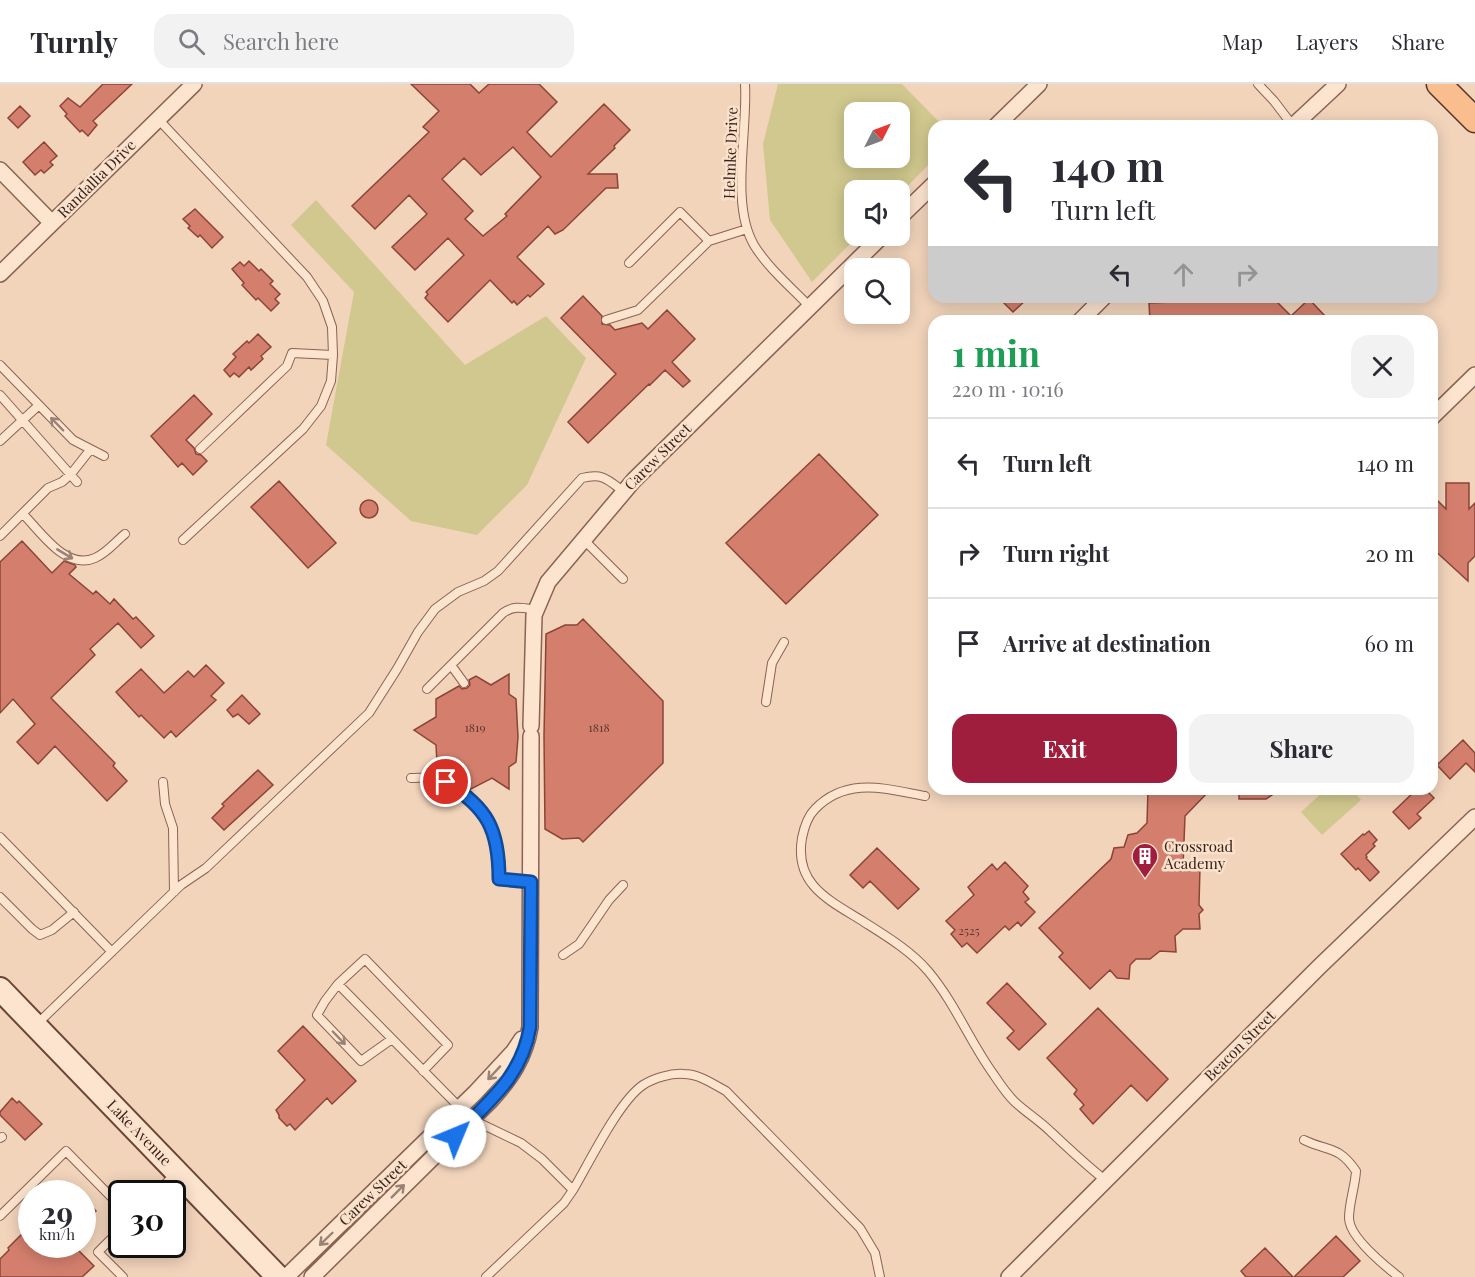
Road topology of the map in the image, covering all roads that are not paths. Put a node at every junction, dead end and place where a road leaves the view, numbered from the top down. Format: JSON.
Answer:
{"nodes":[{"id":1,"x":194,"y":84,"type":"edge"},
{"id":2,"x":745,"y":84,"type":"edge"},
{"id":3,"x":1038,"y":84,"type":"edge"},
{"id":4,"x":1258,"y":84,"type":"edge"},
{"id":5,"x":1338,"y":84,"type":"edge"},
{"id":6,"x":1438,"y":84,"type":"edge"},
{"id":7,"x":158,"y":119,"type":"junction"},
{"id":8,"x":1002,"y":120,"type":"edge"},
{"id":9,"x":1288,"y":120,"type":"edge"},
{"id":10,"x":1299,"y":120,"type":"edge"},
{"id":11,"x":1475,"y":120,"type":"edge"},
{"id":12,"x":0,"y":170,"type":"edge"},
{"id":13,"x":928,"y":190,"type":"edge"},
{"id":14,"x":910,"y":207,"type":"edge"},
{"id":15,"x":52,"y":224,"type":"junction"},
{"id":16,"x":747,"y":229,"type":"junction"},
{"id":17,"x":709,"y":241,"type":"junction"},
{"id":18,"x":872,"y":246,"type":"edge"},
{"id":19,"x":629,"y":263,"type":"dead end"},
{"id":20,"x":0,"y":274,"type":"edge"},
{"id":21,"x":1098,"y":303,"type":"edge"},
{"id":22,"x":810,"y":307,"type":"junction"},
{"id":23,"x":1086,"y":315,"type":"edge"},
{"id":24,"x":606,"y":321,"type":"dead end"},
{"id":25,"x":333,"y":355,"type":"junction"},
{"id":26,"x":0,"y":364,"type":"edge"},
{"id":27,"x":1475,"y":375,"type":"edge"},
{"id":28,"x":0,"y":395,"type":"edge"},
{"id":29,"x":39,"y":405,"type":"junction"},
{"id":30,"x":1438,"y":411,"type":"edge"},
{"id":31,"x":21,"y":421,"type":"junction"},
{"id":32,"x":1,"y":438,"type":"edge"},
{"id":33,"x":200,"y":449,"type":"dead end"},
{"id":34,"x":90,"y":450,"type":"junction"},
{"id":35,"x":104,"y":456,"type":"dead end"},
{"id":36,"x":71,"y":474,"type":"junction"},
{"id":37,"x":77,"y":483,"type":"dead end"},
{"id":38,"x":624,"y":492,"type":"junction"},
{"id":39,"x":23,"y":514,"type":"junction"},
{"id":40,"x":124,"y":534,"type":"dead end"},
{"id":41,"x":0,"y":536,"type":"edge"},
{"id":42,"x":183,"y":540,"type":"dead end"},
{"id":43,"x":584,"y":540,"type":"junction"},
{"id":44,"x":623,"y":579,"type":"dead end"},
{"id":45,"x":536,"y":610,"type":"junction"},
{"id":46,"x":784,"y":642,"type":"dead end"},
{"id":47,"x":451,"y":665,"type":"junction"},
{"id":48,"x":464,"y":683,"type":"dead end"},
{"id":49,"x":427,"y":689,"type":"dead end"},
{"id":50,"x":766,"y":702,"type":"dead end"},
{"id":51,"x":411,"y":778,"type":"dead end"},
{"id":52,"x":163,"y":782,"type":"dead end"},
{"id":53,"x":925,"y":796,"type":"dead end"},
{"id":54,"x":1475,"y":817,"type":"edge"},
{"id":55,"x":0,"y":837,"type":"edge"},
{"id":56,"x":531,"y":882,"type":"junction"},
{"id":57,"x":623,"y":885,"type":"dead end"},
{"id":58,"x":174,"y":892,"type":"junction"},
{"id":59,"x":0,"y":897,"type":"edge"},
{"id":60,"x":74,"y":912,"type":"junction"},
{"id":61,"x":112,"y":952,"type":"junction"},
{"id":62,"x":563,"y":955,"type":"dead end"},
{"id":63,"x":338,"y":984,"type":"junction"},
{"id":64,"x":0,"y":989,"type":"edge"},
{"id":65,"x":35,"y":1026,"type":"junction"},
{"id":66,"x":392,"y":1039,"type":"junction"},
{"id":67,"x":423,"y":1071,"type":"junction"},
{"id":68,"x":466,"y":1114,"type":"junction"},
{"id":69,"x":1304,"y":1140,"type":"dead end"},
{"id":70,"x":176,"y":1173,"type":"junction"},
{"id":71,"x":169,"y":1180,"type":"edge"},
{"id":72,"x":1105,"y":1180,"type":"junction"},
{"id":73,"x":573,"y":1190,"type":"junction"},
{"id":74,"x":108,"y":1194,"type":"edge"},
{"id":75,"x":0,"y":1216,"type":"edge"},
{"id":76,"x":108,"y":1242,"type":"edge"},
{"id":77,"x":123,"y":1277,"type":"edge"},
{"id":78,"x":278,"y":1277,"type":"edge"},
{"id":79,"x":286,"y":1277,"type":"edge"},
{"id":80,"x":312,"y":1277,"type":"edge"},
{"id":81,"x":486,"y":1277,"type":"edge"},
{"id":82,"x":880,"y":1277,"type":"edge"},
{"id":83,"x":1009,"y":1277,"type":"edge"},
{"id":84,"x":1399,"y":1277,"type":"edge"}],
"edges":[{"from":1,"to":7,"type":"street","name":"Randallia Drive"},
{"from":2,"to":16,"type":"lane","name":"Helmke Drive"},
{"from":3,"to":8,"type":"street"},
{"from":4,"to":9,"type":"lane"},
{"from":5,"to":10,"type":"street"},
{"from":6,"to":11,"type":"main road"},
{"from":7,"to":15,"type":"street","name":"Randallia Drive"},
{"from":7,"to":25,"type":"lane"},
{"from":12,"to":15,"type":"street"},
{"from":13,"to":14,"type":"street"},
{"from":15,"to":20,"type":"street","name":"Randallia Drive"},
{"from":16,"to":17,"type":"lane"},
{"from":16,"to":22,"type":"lane","name":"Helmke Drive"},
{"from":17,"to":19,"type":"lane"},
{"from":17,"to":24,"type":"lane"},
{"from":18,"to":22,"type":"street","name":"Carew Street"},
{"from":21,"to":23,"type":"street"},
{"from":22,"to":38,"type":"street","name":"Carew Street"},
{"from":25,"to":33,"type":"lane"},
{"from":25,"to":42,"type":"lane"},
{"from":26,"to":29,"type":"lane"},
{"from":27,"to":30,"type":"street"},
{"from":28,"to":31,"type":"lane"},
{"from":29,"to":31,"type":"lane"},
{"from":34,"to":29,"type":"lane","one_way":true},
{"from":31,"to":32,"type":"lane"},
{"from":31,"to":36,"type":"lane"},
{"from":34,"to":35,"type":"lane"},
{"from":34,"to":36,"type":"lane"},
{"from":36,"to":37,"type":"lane"},
{"from":36,"to":39,"type":"lane"},
{"from":38,"to":43,"type":"street","name":"Carew Street"},
{"from":38,"to":58,"type":"lane"},
{"from":39,"to":40,"type":"lane","one_way":true},
{"from":39,"to":41,"type":"lane"},
{"from":43,"to":44,"type":"lane"},
{"from":43,"to":45,"type":"street","name":"Carew Street"},
{"from":45,"to":47,"type":"lane"},
{"from":45,"to":56,"type":"street","name":"Carew Street"},
{"from":46,"to":50,"type":"lane"},
{"from":47,"to":48,"type":"lane"},
{"from":47,"to":49,"type":"lane"},
{"from":51,"to":56,"type":"lane"},
{"from":52,"to":58,"type":"lane"},
{"from":53,"to":72,"type":"lane"},
{"from":54,"to":72,"type":"street","name":"Beacon Street"},
{"from":55,"to":60,"type":"lane"},
{"from":56,"to":68,"type":"street","name":"Carew Street"},
{"from":57,"to":62,"type":"lane"},
{"from":58,"to":61,"type":"lane"},
{"from":59,"to":60,"type":"lane"},
{"from":60,"to":61,"type":"lane"},
{"from":61,"to":65,"type":"lane"},
{"from":63,"to":66,"type":"lane"},
{"from":63,"to":66,"type":"lane","one_way":true},
{"from":63,"to":67,"type":"lane"},
{"from":64,"to":65,"type":"main road","name":"Lake Avenue"},
{"from":65,"to":70,"type":"main road","name":"Lake Avenue"},
{"from":66,"to":67,"type":"lane"},
{"from":67,"to":68,"type":"lane"},
{"from":68,"to":73,"type":"lane"},
{"from":68,"to":79,"type":"street","name":"Carew Street","one_way":true},
{"from":80,"to":68,"type":"street","name":"Carew Street","one_way":true},
{"from":69,"to":84,"type":"lane"},
{"from":70,"to":71,"type":"lane"},
{"from":70,"to":78,"type":"main road","name":"Lake Avenue"},
{"from":72,"to":83,"type":"street","name":"Beacon Street"},
{"from":73,"to":81,"type":"lane"},
{"from":73,"to":82,"type":"lane"},
{"from":74,"to":75,"type":"lane"},
{"from":76,"to":77,"type":"lane"}]}
